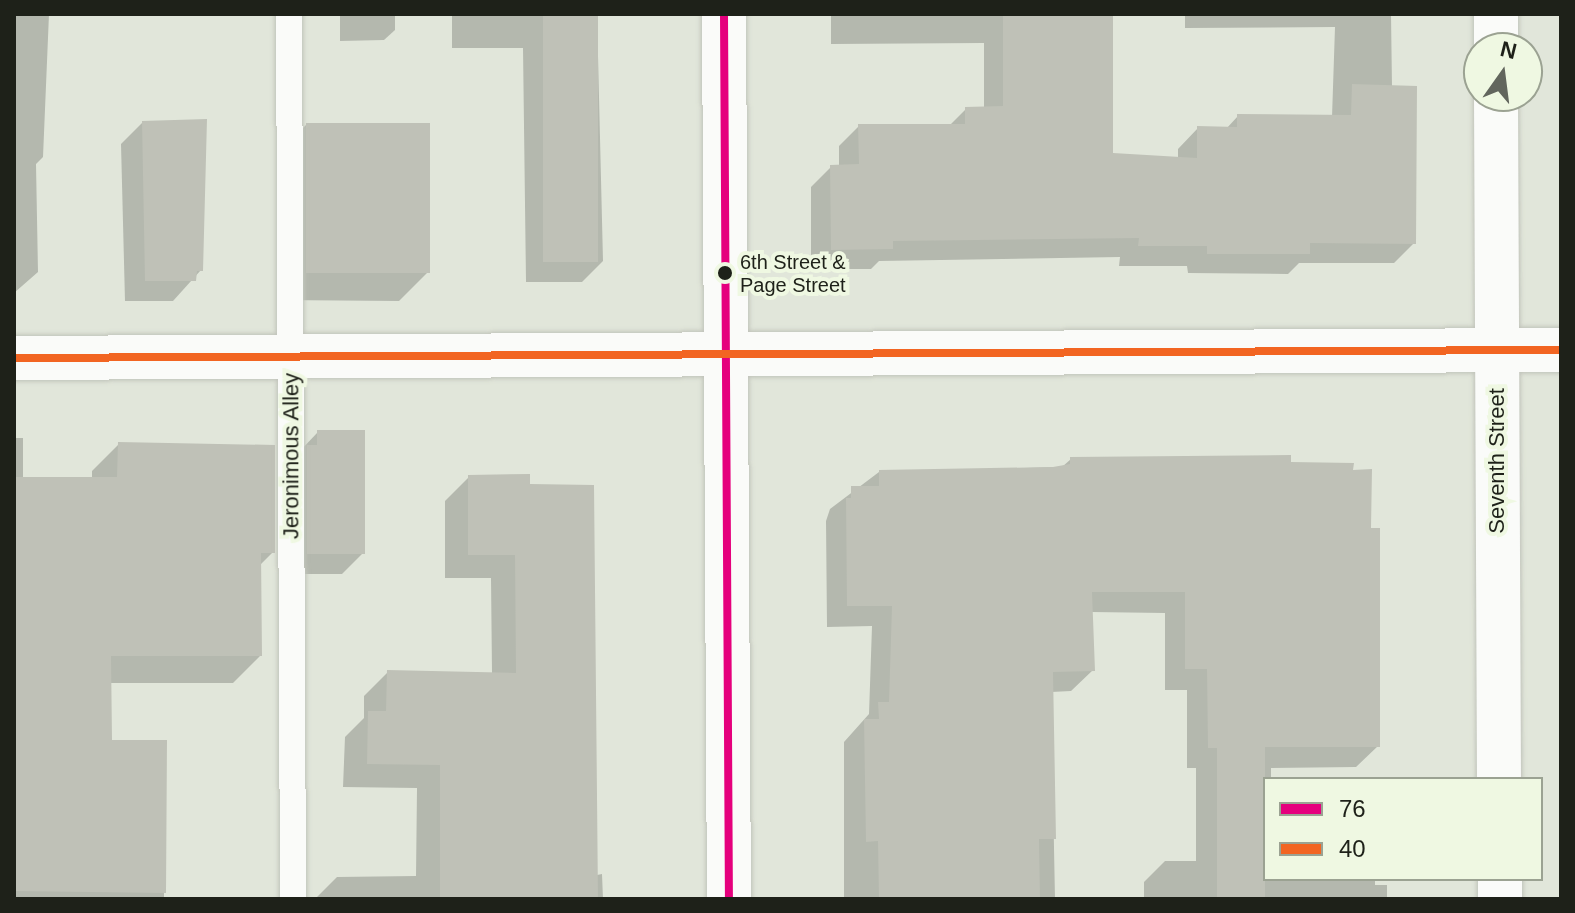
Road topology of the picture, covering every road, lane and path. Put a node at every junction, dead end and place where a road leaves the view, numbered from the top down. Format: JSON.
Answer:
{"nodes":[{"id":1,"x":289,"y":14,"type":"edge"},
{"id":2,"x":724,"y":14,"type":"edge"},
{"id":3,"x":1496,"y":112,"type":"edge"},
{"id":4,"x":1496,"y":350,"type":"junction"},
{"id":5,"x":1561,"y":350,"type":"edge"},
{"id":6,"x":725,"y":354,"type":"junction"},
{"id":7,"x":291,"y":356,"type":"junction"},
{"id":8,"x":14,"y":358,"type":"edge"},
{"id":9,"x":1499,"y":777,"type":"edge"},
{"id":10,"x":293,"y":899,"type":"edge"},
{"id":11,"x":729,"y":899,"type":"edge"}],
"edges":[{"from":1,"to":7,"type":"lane","name":"Jeronimous Alley"},
{"from":2,"to":6,"type":"street"},
{"from":3,"to":4,"type":"street","name":"Seventh Street"},
{"from":4,"to":5,"type":"street"},
{"from":4,"to":6,"type":"street"},
{"from":4,"to":9,"type":"street","name":"Seventh Street"},
{"from":6,"to":7,"type":"street"},
{"from":6,"to":11,"type":"street"},
{"from":7,"to":8,"type":"street"},
{"from":7,"to":10,"type":"lane","name":"Jeronimous Alley"}]}
